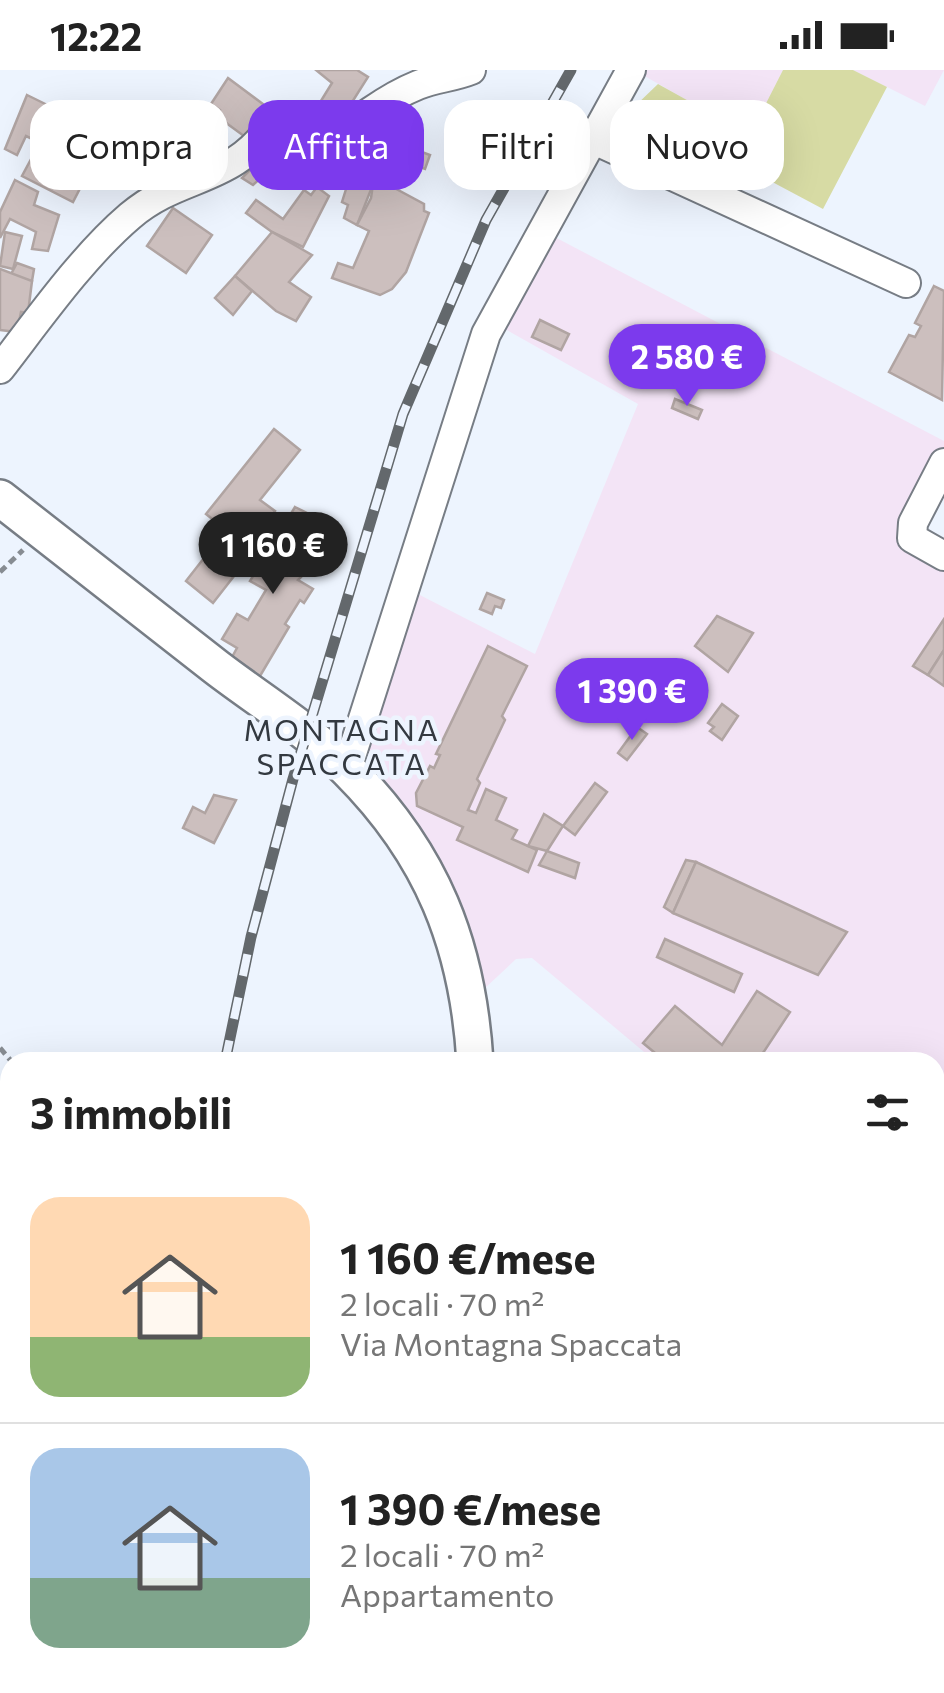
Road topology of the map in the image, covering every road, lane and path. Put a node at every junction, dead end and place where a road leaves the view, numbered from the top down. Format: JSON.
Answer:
{"nodes":[{"id":1,"x":471,"y":70,"type":"edge"},
{"id":2,"x":631,"y":70,"type":"edge"},
{"id":3,"x":592,"y":139,"type":"junction"},
{"id":4,"x":906,"y":283,"type":"dead end"},
{"id":5,"x":0,"y":369,"type":"edge"},
{"id":6,"x":944,"y":463,"type":"edge"},
{"id":7,"x":0,"y":498,"type":"edge"},
{"id":8,"x":944,"y":556,"type":"edge"},
{"id":9,"x":347,"y":768,"type":"junction"},
{"id":10,"x":474,"y":1052,"type":"edge"}],
"edges":[{"from":1,"to":5,"type":"street"},
{"from":2,"to":3,"type":"street"},
{"from":3,"to":4,"type":"street"},
{"from":3,"to":9,"type":"street"},
{"from":6,"to":8,"type":"street"},
{"from":7,"to":9,"type":"main road"},
{"from":9,"to":10,"type":"main road"}]}
